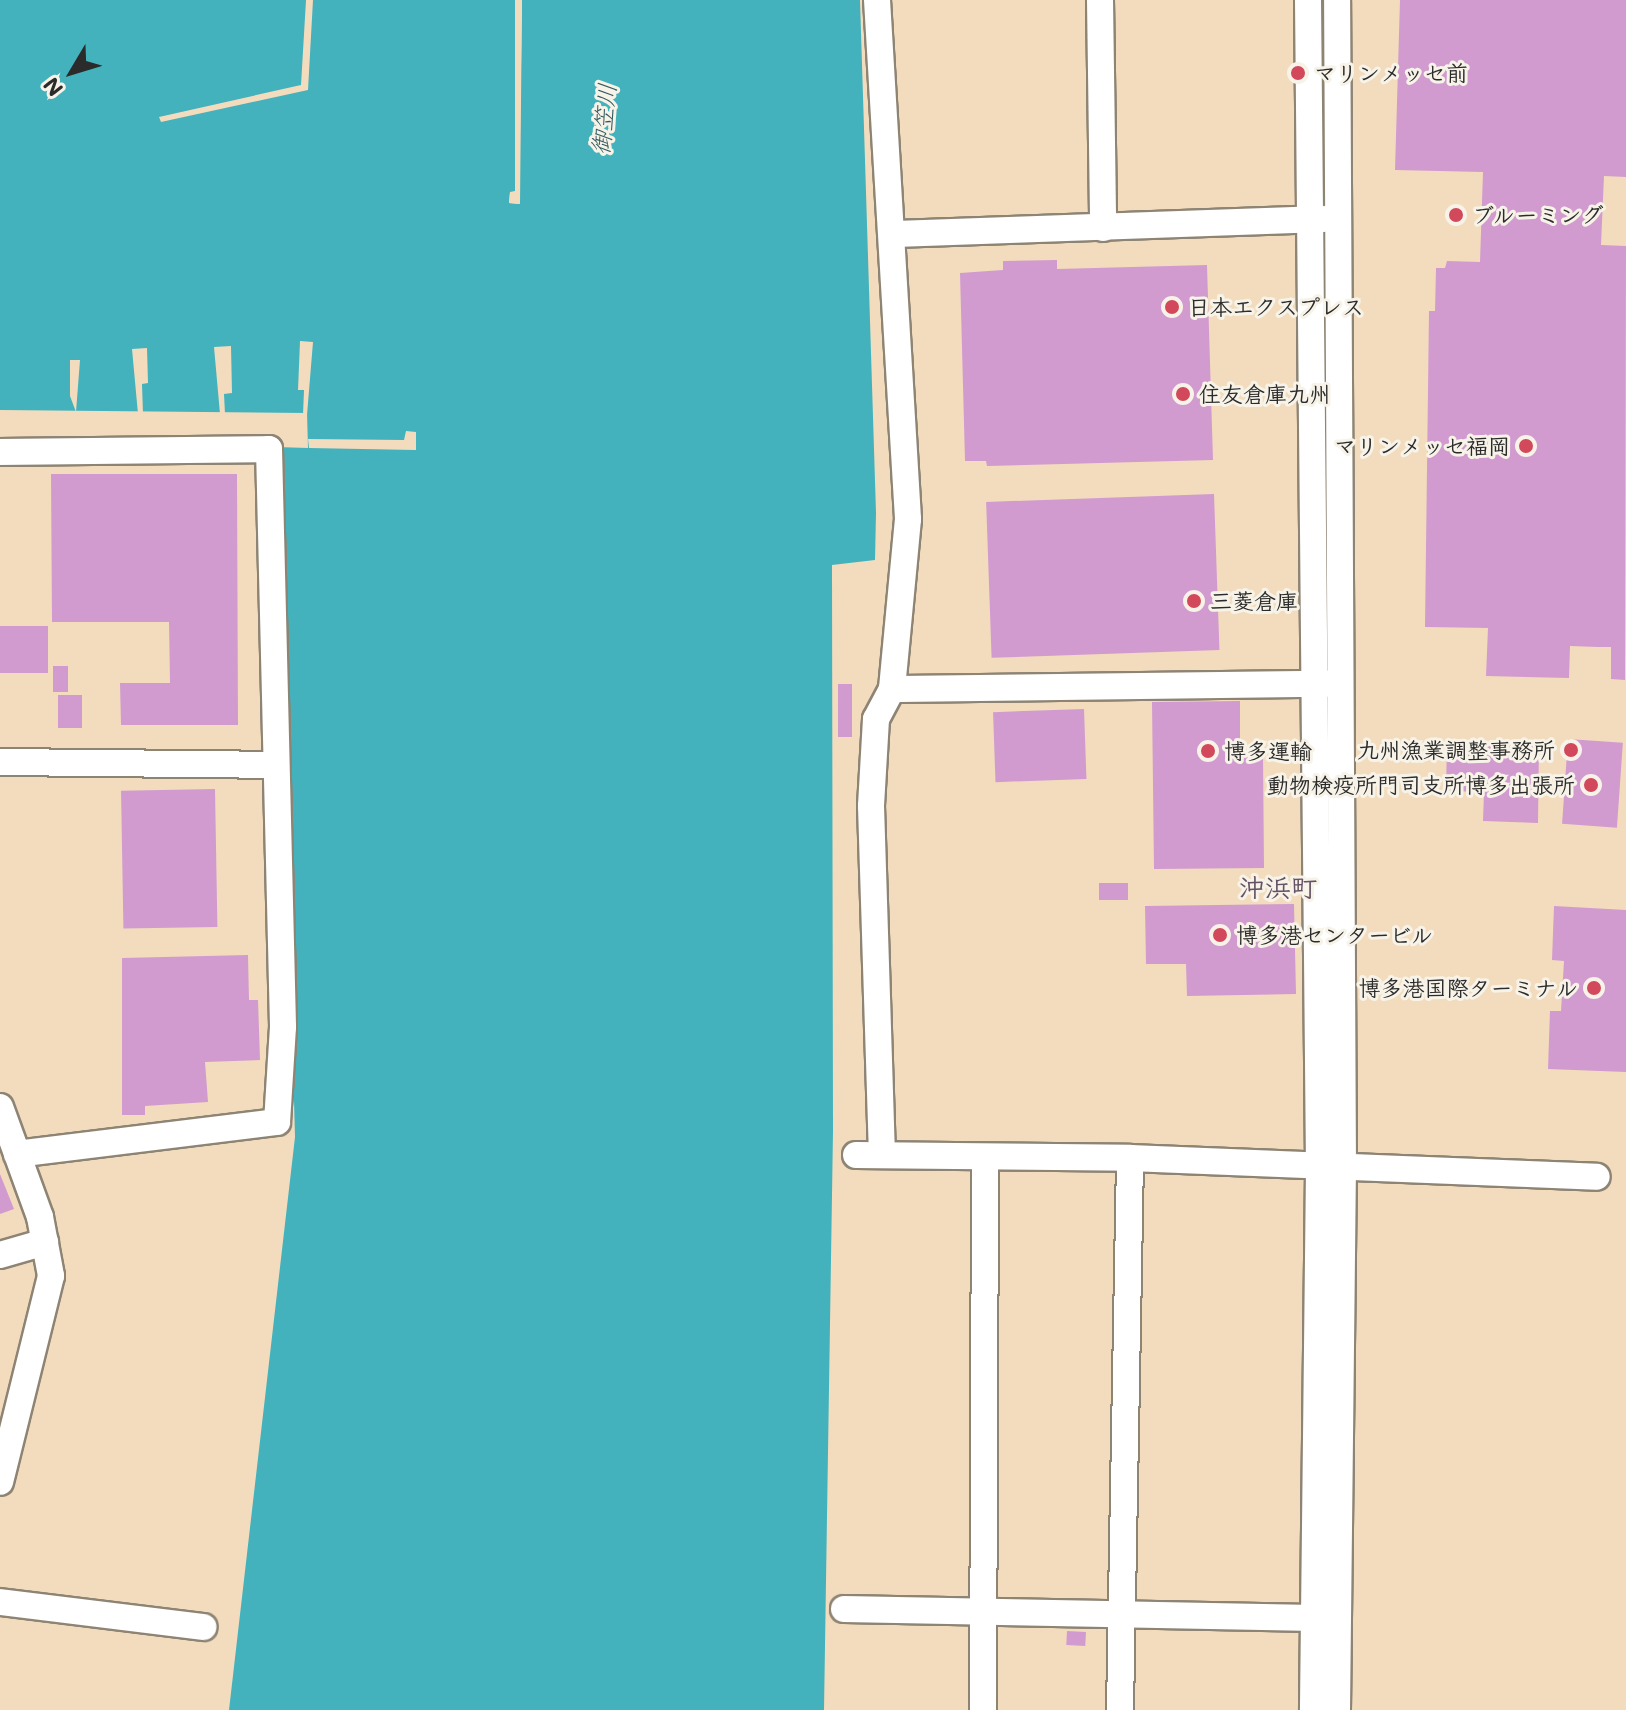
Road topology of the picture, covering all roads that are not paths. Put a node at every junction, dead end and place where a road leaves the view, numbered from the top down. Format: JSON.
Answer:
{"nodes":[{"id":1,"x":877,"y":0,"type":"edge"},
{"id":2,"x":1100,"y":0,"type":"edge"},
{"id":3,"x":1308,"y":0,"type":"edge"},
{"id":4,"x":1337,"y":0,"type":"edge"},
{"id":5,"x":1323,"y":219,"type":"junction"},
{"id":6,"x":1103,"y":228,"type":"junction"},
{"id":7,"x":894,"y":234,"type":"junction"},
{"id":8,"x":0,"y":452,"type":"edge"},
{"id":9,"x":1327,"y":684,"type":"junction"},
{"id":10,"x":892,"y":689,"type":"junction"},
{"id":11,"x":0,"y":762,"type":"edge"},
{"id":12,"x":274,"y":765,"type":"junction"},
{"id":13,"x":0,"y":1107,"type":"edge"},
{"id":14,"x":17,"y":1154,"type":"junction"},
{"id":15,"x":856,"y":1155,"type":"dead end"},
{"id":16,"x":882,"y":1155,"type":"junction"},
{"id":17,"x":1130,"y":1158,"type":"junction"},
{"id":18,"x":985,"y":1159,"type":"junction"},
{"id":19,"x":1331,"y":1168,"type":"junction"},
{"id":20,"x":1597,"y":1177,"type":"dead end"},
{"id":21,"x":45,"y":1242,"type":"junction"},
{"id":22,"x":0,"y":1255,"type":"edge"},
{"id":23,"x":0,"y":1482,"type":"edge"},
{"id":24,"x":0,"y":1602,"type":"edge"},
{"id":25,"x":844,"y":1609,"type":"dead end"},
{"id":26,"x":985,"y":1613,"type":"junction"},
{"id":27,"x":1124,"y":1617,"type":"junction"},
{"id":28,"x":1325,"y":1618,"type":"junction"},
{"id":29,"x":203,"y":1627,"type":"dead end"},
{"id":30,"x":983,"y":1710,"type":"edge"},
{"id":31,"x":1120,"y":1710,"type":"edge"},
{"id":32,"x":1313,"y":1710,"type":"edge"},
{"id":33,"x":1337,"y":1710,"type":"edge"}],
"edges":[{"from":1,"to":7,"type":"street"},
{"from":2,"to":6,"type":"street"},
{"from":3,"to":5,"type":"street"},
{"from":4,"to":5,"type":"street"},
{"from":5,"to":6,"type":"street"},
{"from":5,"to":9,"type":"street"},
{"from":6,"to":7,"type":"street"},
{"from":7,"to":10,"type":"street"},
{"from":8,"to":12,"type":"street"},
{"from":9,"to":10,"type":"street"},
{"from":9,"to":19,"type":"street"},
{"from":10,"to":16,"type":"street"},
{"from":11,"to":12,"type":"street"},
{"from":12,"to":14,"type":"street"},
{"from":13,"to":14,"type":"street"},
{"from":14,"to":21,"type":"street"},
{"from":15,"to":16,"type":"street"},
{"from":16,"to":18,"type":"street"},
{"from":17,"to":18,"type":"street"},
{"from":17,"to":19,"type":"street"},
{"from":17,"to":27,"type":"street"},
{"from":18,"to":26,"type":"street"},
{"from":19,"to":20,"type":"street"},
{"from":19,"to":28,"type":"street"},
{"from":21,"to":22,"type":"street"},
{"from":21,"to":23,"type":"street"},
{"from":24,"to":29,"type":"street"},
{"from":25,"to":26,"type":"street"},
{"from":26,"to":27,"type":"street"},
{"from":26,"to":30,"type":"street"},
{"from":27,"to":28,"type":"street"},
{"from":27,"to":31,"type":"street"},
{"from":28,"to":32,"type":"street"},
{"from":28,"to":33,"type":"street"}]}
